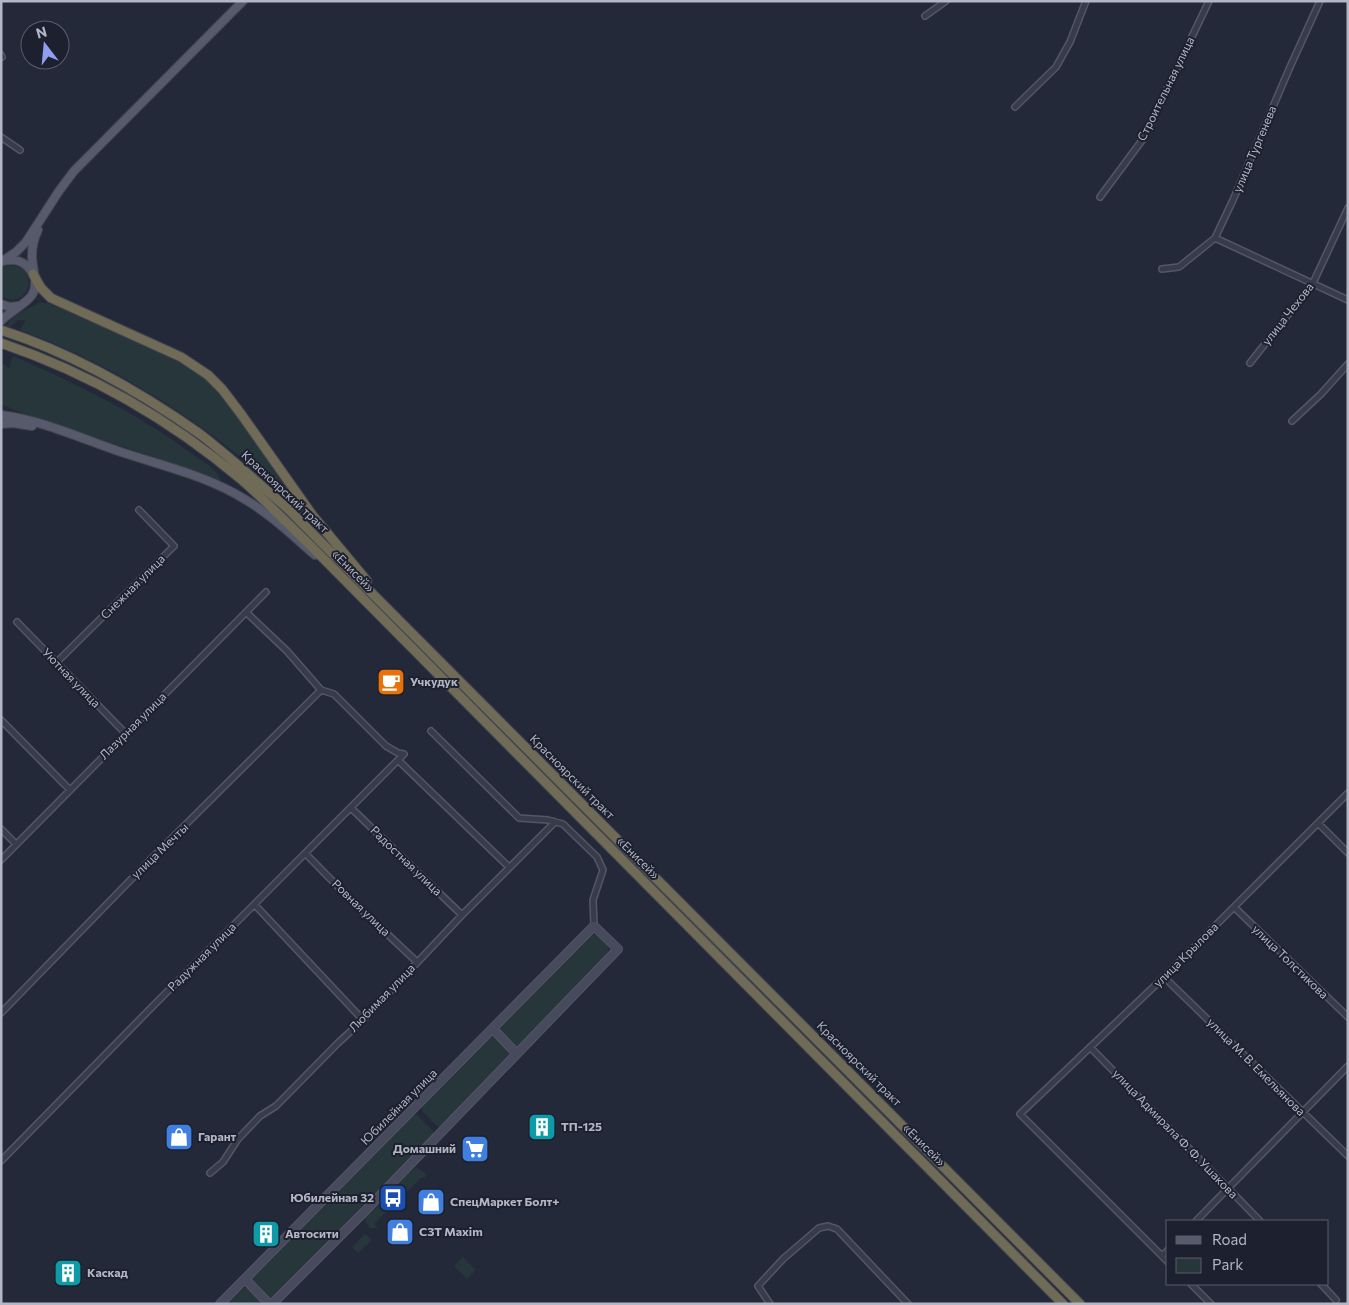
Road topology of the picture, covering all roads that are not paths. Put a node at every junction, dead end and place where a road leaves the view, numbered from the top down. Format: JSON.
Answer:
{"nodes":[{"id":1,"x":243,"y":1,"type":"edge"},
{"id":2,"x":946,"y":1,"type":"edge"},
{"id":3,"x":1086,"y":1,"type":"edge"},
{"id":4,"x":1209,"y":1,"type":"edge"},
{"id":5,"x":1320,"y":1,"type":"edge"},
{"id":6,"x":925,"y":16,"type":"dead end"},
{"id":7,"x":1016,"y":107,"type":"dead end"},
{"id":8,"x":1,"y":137,"type":"edge"},
{"id":9,"x":20,"y":150,"type":"dead end"},
{"id":10,"x":1100,"y":197,"type":"dead end"},
{"id":11,"x":48,"y":207,"type":"junction"},
{"id":12,"x":1348,"y":208,"type":"edge"},
{"id":13,"x":1215,"y":238,"type":"junction"},
{"id":14,"x":1,"y":262,"type":"edge"},
{"id":15,"x":1162,"y":269,"type":"dead end"},
{"id":16,"x":33,"y":274,"type":"junction"},
{"id":17,"x":1314,"y":283,"type":"junction"},
{"id":18,"x":1348,"y":300,"type":"edge"},
{"id":19,"x":1,"y":304,"type":"edge"},
{"id":20,"x":18,"y":306,"type":"junction"},
{"id":21,"x":1,"y":321,"type":"edge"},
{"id":22,"x":1,"y":330,"type":"edge"},
{"id":23,"x":1,"y":343,"type":"edge"},
{"id":24,"x":1250,"y":363,"type":"dead end"},
{"id":25,"x":1348,"y":364,"type":"edge"},
{"id":26,"x":1,"y":415,"type":"edge"},
{"id":27,"x":1292,"y":421,"type":"dead end"},
{"id":28,"x":1,"y":424,"type":"edge"},
{"id":29,"x":56,"y":430,"type":"junction"},
{"id":30,"x":139,"y":510,"type":"dead end"},
{"id":31,"x":342,"y":578,"type":"junction"},
{"id":32,"x":266,"y":592,"type":"dead end"},
{"id":33,"x":247,"y":613,"type":"junction"},
{"id":34,"x":399,"y":619,"type":"junction"},
{"id":35,"x":17,"y":622,"type":"dead end"},
{"id":36,"x":56,"y":663,"type":"junction"},
{"id":37,"x":321,"y":690,"type":"junction"},
{"id":38,"x":1,"y":720,"type":"edge"},
{"id":39,"x":431,"y":731,"type":"dead end"},
{"id":40,"x":125,"y":733,"type":"junction"},
{"id":41,"x":398,"y":761,"type":"junction"},
{"id":42,"x":70,"y":790,"type":"junction"},
{"id":43,"x":1348,"y":793,"type":"edge"},
{"id":44,"x":351,"y":808,"type":"junction"},
{"id":45,"x":555,"y":822,"type":"junction"},
{"id":46,"x":1318,"y":823,"type":"junction"},
{"id":47,"x":1,"y":829,"type":"edge"},
{"id":48,"x":16,"y":844,"type":"junction"},
{"id":49,"x":1348,"y":853,"type":"edge"},
{"id":50,"x":306,"y":854,"type":"junction"},
{"id":51,"x":1,"y":860,"type":"edge"},
{"id":52,"x":509,"y":867,"type":"junction"},
{"id":53,"x":255,"y":905,"type":"junction"},
{"id":54,"x":1234,"y":907,"type":"junction"},
{"id":55,"x":462,"y":915,"type":"junction"},
{"id":56,"x":594,"y":926,"type":"junction"},
{"id":57,"x":417,"y":962,"type":"junction"},
{"id":58,"x":1164,"y":977,"type":"junction"},
{"id":59,"x":1,"y":1013,"type":"edge"},
{"id":60,"x":1348,"y":1017,"type":"edge"},
{"id":61,"x":363,"y":1020,"type":"junction"},
{"id":62,"x":493,"y":1030,"type":"junction"},
{"id":63,"x":1090,"y":1047,"type":"junction"},
{"id":64,"x":518,"y":1054,"type":"junction"},
{"id":65,"x":1348,"y":1066,"type":"edge"},
{"id":66,"x":1303,"y":1114,"type":"junction"},
{"id":67,"x":1348,"y":1156,"type":"edge"},
{"id":68,"x":1,"y":1161,"type":"edge"},
{"id":69,"x":210,"y":1173,"type":"dead end"},
{"id":70,"x":1229,"y":1189,"type":"junction"},
{"id":71,"x":1197,"y":1220,"type":"edge"},
{"id":72,"x":1259,"y":1220,"type":"edge"},
{"id":73,"x":1166,"y":1252,"type":"edge"},
{"id":74,"x":1162,"y":1256,"type":"junction"},
{"id":75,"x":1166,"y":1260,"type":"edge"},
{"id":76,"x":245,"y":1279,"type":"junction"},
{"id":77,"x":1192,"y":1285,"type":"edge"},
{"id":78,"x":1322,"y":1285,"type":"edge"},
{"id":79,"x":1336,"y":1300,"type":"dead end"},
{"id":80,"x":220,"y":1304,"type":"edge"},
{"id":81,"x":271,"y":1304,"type":"edge"},
{"id":82,"x":770,"y":1304,"type":"edge"},
{"id":83,"x":908,"y":1304,"type":"edge"},
{"id":84,"x":1064,"y":1304,"type":"edge"},
{"id":85,"x":1080,"y":1304,"type":"edge"},
{"id":86,"x":1211,"y":1304,"type":"edge"}],
"edges":[{"from":1,"to":11,"type":"main road"},
{"from":2,"to":6,"type":"street"},
{"from":3,"to":7,"type":"street"},
{"from":4,"to":10,"type":"street","name":"Строительная улица"},
{"from":5,"to":13,"type":"street","name":"улица Тургенева"},
{"from":8,"to":9,"type":"street"},
{"from":11,"to":14,"type":"main road"},
{"from":11,"to":16,"type":"main road"},
{"from":12,"to":17,"type":"street","name":"улица Чехова"},
{"from":13,"to":15,"type":"street","name":"улица Тургенева"},
{"from":13,"to":17,"type":"street"},
{"from":14,"to":16,"type":"main road"},
{"from":16,"to":20,"type":"main road"},
{"from":16,"to":34,"type":"highway"},
{"from":17,"to":18,"type":"street"},
{"from":17,"to":24,"type":"street","name":"улица Чехова"},
{"from":19,"to":20,"type":"main road"},
{"from":20,"to":21,"type":"main road"},
{"from":22,"to":34,"type":"highway","name":"Красноярский тракт"},
{"from":23,"to":31,"type":"highway","name":"«Енисей»"},
{"from":25,"to":27,"type":"street"},
{"from":26,"to":29,"type":"main road"},
{"from":28,"to":29,"type":"main road"},
{"from":29,"to":31,"type":"main road"},
{"from":30,"to":36,"type":"street","name":"Снежная улица"},
{"from":31,"to":84,"type":"highway","name":"«Енисей»"},
{"from":32,"to":33,"type":"street","name":"Лазурная улица"},
{"from":33,"to":37,"type":"street"},
{"from":33,"to":40,"type":"street","name":"Лазурная улица"},
{"from":34,"to":85,"type":"highway","name":"Красноярский тракт"},
{"from":35,"to":36,"type":"street","name":"Уютная улица"},
{"from":36,"to":40,"type":"street","name":"Уютная улица"},
{"from":37,"to":41,"type":"street","name":"Радужная улица"},
{"from":37,"to":59,"type":"street","name":"улица Мечты"},
{"from":38,"to":42,"type":"street"},
{"from":39,"to":45,"type":"street"},
{"from":40,"to":42,"type":"street","name":"Лазурная улица"},
{"from":41,"to":44,"type":"street","name":"Радужная улица"},
{"from":41,"to":52,"type":"street"},
{"from":42,"to":48,"type":"street","name":"Лазурная улица"},
{"from":43,"to":46,"type":"street","name":"улица Крылова"},
{"from":44,"to":50,"type":"street","name":"Радужная улица"},
{"from":44,"to":55,"type":"street","name":"Радостная улица"},
{"from":45,"to":52,"type":"street","name":"Любимая улица"},
{"from":45,"to":56,"type":"street"},
{"from":46,"to":49,"type":"street"},
{"from":46,"to":54,"type":"street","name":"улица Крылова"},
{"from":47,"to":48,"type":"street"},
{"from":48,"to":51,"type":"street","name":"Лазурная улица"},
{"from":50,"to":53,"type":"street","name":"Радужная улица"},
{"from":50,"to":57,"type":"street","name":"Ровная улица"},
{"from":52,"to":55,"type":"street","name":"Любимая улица"},
{"from":53,"to":61,"type":"street"},
{"from":53,"to":68,"type":"street","name":"Радужная улица"},
{"from":54,"to":58,"type":"street","name":"улица Крылова"},
{"from":54,"to":60,"type":"street","name":"улица Толстикова"},
{"from":55,"to":57,"type":"street","name":"Любимая улица"},
{"from":56,"to":62,"type":"main road","name":"Юбилейная улица"},
{"from":56,"to":64,"type":"main road"},
{"from":57,"to":61,"type":"street","name":"Любимая улица"},
{"from":58,"to":63,"type":"street","name":"улица Крылова"},
{"from":58,"to":66,"type":"street","name":"улица М. В. Емельянова"},
{"from":61,"to":69,"type":"street","name":"Любимая улица"},
{"from":62,"to":64,"type":"main road"},
{"from":62,"to":76,"type":"main road","name":"Юбилейная улица"},
{"from":63,"to":70,"type":"street","name":"улица Адмирала Ф. Ф. Ушакова"},
{"from":63,"to":74,"type":"street","name":"улица Крылова"},
{"from":64,"to":81,"type":"main road"},
{"from":65,"to":66,"type":"street"},
{"from":66,"to":67,"type":"street","name":"улица М. В. Емельянова"},
{"from":66,"to":70,"type":"street"},
{"from":70,"to":71,"type":"street"},
{"from":70,"to":72,"type":"street","name":"улица Адмирала Ф. Ф. Ушакова"},
{"from":73,"to":74,"type":"street"},
{"from":74,"to":75,"type":"street"},
{"from":76,"to":80,"type":"main road","name":"Юбилейная улица"},
{"from":76,"to":81,"type":"main road"},
{"from":77,"to":86,"type":"street"},
{"from":78,"to":79,"type":"street"},
{"from":82,"to":83,"type":"street"}]}
